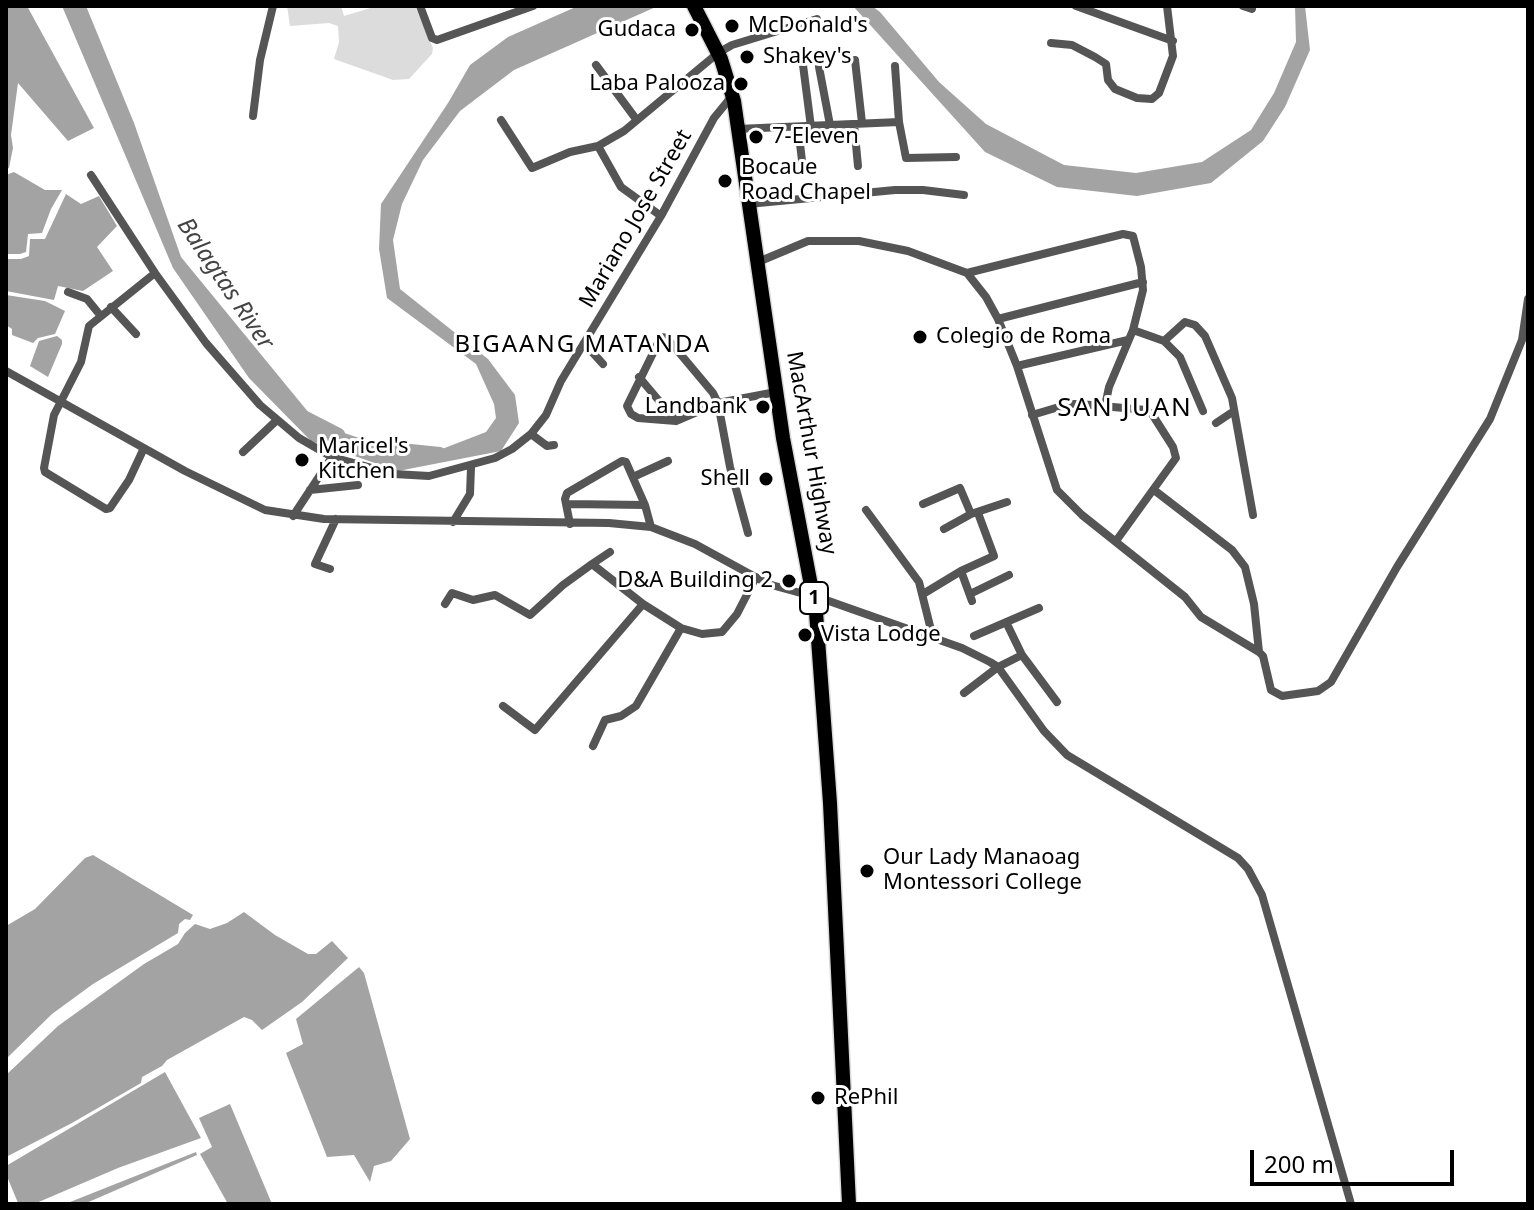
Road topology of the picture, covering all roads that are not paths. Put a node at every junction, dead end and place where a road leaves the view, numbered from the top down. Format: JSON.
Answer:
{"nodes":[{"id":1,"x":273,"y":6,"type":"edge"},
{"id":2,"x":420,"y":6,"type":"edge"},
{"id":3,"x":533,"y":6,"type":"edge"},
{"id":4,"x":694,"y":6,"type":"edge"},
{"id":5,"x":1076,"y":6,"type":"edge"},
{"id":6,"x":1167,"y":6,"type":"edge"},
{"id":7,"x":817,"y":19,"type":"dead end"},
{"id":8,"x":1173,"y":41,"type":"junction"},
{"id":9,"x":1051,"y":43,"type":"dead end"},
{"id":10,"x":718,"y":53,"type":"junction"},
{"id":11,"x":855,"y":60,"type":"dead end"},
{"id":12,"x":596,"y":65,"type":"dead end"},
{"id":13,"x":803,"y":65,"type":"dead end"},
{"id":14,"x":895,"y":66,"type":"dead end"},
{"id":15,"x":819,"y":67,"type":"dead end"},
{"id":16,"x":732,"y":96,"type":"junction"},
{"id":17,"x":253,"y":116,"type":"dead end"},
{"id":18,"x":636,"y":119,"type":"junction"},
{"id":19,"x":501,"y":120,"type":"dead end"},
{"id":20,"x":899,"y":122,"type":"junction"},
{"id":21,"x":858,"y":124,"type":"junction"},
{"id":22,"x":830,"y":125,"type":"junction"},
{"id":23,"x":798,"y":127,"type":"junction"},
{"id":24,"x":811,"y":127,"type":"junction"},
{"id":25,"x":737,"y":129,"type":"junction"},
{"id":26,"x":598,"y":146,"type":"junction"},
{"id":27,"x":956,"y":157,"type":"dead end"},
{"id":28,"x":858,"y":166,"type":"dead end"},
{"id":29,"x":803,"y":169,"type":"dead end"},
{"id":30,"x":91,"y":175,"type":"dead end"},
{"id":31,"x":964,"y":195,"type":"dead end"},
{"id":32,"x":748,"y":204,"type":"junction"},
{"id":33,"x":661,"y":216,"type":"junction"},
{"id":34,"x":758,"y":262,"type":"junction"},
{"id":35,"x":155,"y":273,"type":"junction"},
{"id":36,"x":967,"y":273,"type":"junction"},
{"id":37,"x":1143,"y":282,"type":"junction"},
{"id":38,"x":68,"y":292,"type":"dead end"},
{"id":39,"x":1528,"y":299,"type":"edge"},
{"id":40,"x":111,"y":307,"type":"junction"},
{"id":41,"x":100,"y":315,"type":"junction"},
{"id":42,"x":998,"y":319,"type":"junction"},
{"id":43,"x":136,"y":334,"type":"dead end"},
{"id":44,"x":1130,"y":335,"type":"junction"},
{"id":45,"x":1164,"y":341,"type":"junction"},
{"id":46,"x":584,"y":343,"type":"junction"},
{"id":47,"x":603,"y":364,"type":"dead end"},
{"id":48,"x":1017,"y":366,"type":"junction"},
{"id":49,"x":6,"y":371,"type":"edge"},
{"id":50,"x":639,"y":377,"type":"junction"},
{"id":51,"x":776,"y":392,"type":"junction"},
{"id":52,"x":60,"y":402,"type":"junction"},
{"id":53,"x":718,"y":403,"type":"junction"},
{"id":54,"x":1105,"y":406,"type":"junction"},
{"id":55,"x":1203,"y":411,"type":"dead end"},
{"id":56,"x":1234,"y":411,"type":"junction"},
{"id":57,"x":1032,"y":415,"type":"junction"},
{"id":58,"x":277,"y":420,"type":"junction"},
{"id":59,"x":676,"y":421,"type":"junction"},
{"id":60,"x":1216,"y":423,"type":"dead end"},
{"id":61,"x":531,"y":434,"type":"junction"},
{"id":62,"x":554,"y":445,"type":"dead end"},
{"id":63,"x":144,"y":448,"type":"junction"},
{"id":64,"x":243,"y":452,"type":"dead end"},
{"id":65,"x":332,"y":457,"type":"junction"},
{"id":66,"x":668,"y":461,"type":"dead end"},
{"id":67,"x":471,"y":467,"type":"junction"},
{"id":68,"x":633,"y":477,"type":"junction"},
{"id":69,"x":358,"y":485,"type":"dead end"},
{"id":70,"x":310,"y":490,"type":"junction"},
{"id":71,"x":1154,"y":490,"type":"junction"},
{"id":72,"x":1007,"y":502,"type":"dead end"},
{"id":73,"x":568,"y":504,"type":"junction"},
{"id":74,"x":923,"y":504,"type":"dead end"},
{"id":75,"x":645,"y":505,"type":"junction"},
{"id":76,"x":866,"y":510,"type":"dead end"},
{"id":77,"x":974,"y":514,"type":"junction"},
{"id":78,"x":1253,"y":515,"type":"dead end"},
{"id":79,"x":293,"y":516,"type":"junction"},
{"id":80,"x":336,"y":519,"type":"junction"},
{"id":81,"x":453,"y":522,"type":"junction"},
{"id":82,"x":570,"y":524,"type":"junction"},
{"id":83,"x":651,"y":527,"type":"junction"},
{"id":84,"x":944,"y":529,"type":"dead end"},
{"id":85,"x":748,"y":533,"type":"dead end"},
{"id":86,"x":1116,"y":541,"type":"junction"},
{"id":87,"x":610,"y":552,"type":"dead end"},
{"id":88,"x":592,"y":564,"type":"junction"},
{"id":89,"x":330,"y":569,"type":"dead end"},
{"id":90,"x":961,"y":571,"type":"junction"},
{"id":91,"x":1009,"y":575,"type":"dead end"},
{"id":92,"x":756,"y":577,"type":"junction"},
{"id":93,"x":923,"y":594,"type":"junction"},
{"id":94,"x":814,"y":596,"type":"junction"},
{"id":95,"x":445,"y":604,"type":"dead end"},
{"id":96,"x":643,"y":604,"type":"junction"},
{"id":97,"x":1039,"y":608,"type":"dead end"},
{"id":98,"x":1006,"y":622,"type":"junction"},
{"id":99,"x":681,"y":628,"type":"junction"},
{"id":100,"x":974,"y":636,"type":"dead end"},
{"id":101,"x":933,"y":638,"type":"junction"},
{"id":102,"x":1259,"y":652,"type":"junction"},
{"id":103,"x":1022,"y":655,"type":"junction"},
{"id":104,"x":998,"y":667,"type":"junction"},
{"id":105,"x":964,"y":693,"type":"dead end"},
{"id":106,"x":1057,"y":702,"type":"dead end"},
{"id":107,"x":503,"y":706,"type":"dead end"},
{"id":108,"x":593,"y":746,"type":"dead end"},
{"id":109,"x":849,"y":1204,"type":"edge"},
{"id":110,"x":1351,"y":1204,"type":"edge"}],
"edges":[{"from":1,"to":17,"type":"street"},
{"from":2,"to":3,"type":"street"},
{"from":4,"to":10,"type":"highway","name":"MacArthur Highway","number":"1"},
{"from":5,"to":8,"type":"street"},
{"from":6,"to":8,"type":"street"},
{"from":7,"to":10,"type":"street"},
{"from":8,"to":9,"type":"street"},
{"from":10,"to":16,"type":"highway","name":"MacArthur Highway","number":"1"},
{"from":10,"to":18,"type":"street"},
{"from":11,"to":21,"type":"street"},
{"from":12,"to":18,"type":"street"},
{"from":13,"to":24,"type":"street"},
{"from":14,"to":20,"type":"street"},
{"from":15,"to":22,"type":"street"},
{"from":16,"to":25,"type":"highway","name":"MacArthur Highway","number":"1"},
{"from":16,"to":33,"type":"street","name":"Mariano Jose Street"},
{"from":18,"to":26,"type":"street"},
{"from":19,"to":26,"type":"street"},
{"from":20,"to":21,"type":"street"},
{"from":20,"to":27,"type":"street"},
{"from":21,"to":22,"type":"street"},
{"from":21,"to":28,"type":"street"},
{"from":22,"to":24,"type":"street"},
{"from":23,"to":24,"type":"street"},
{"from":23,"to":25,"type":"street"},
{"from":23,"to":29,"type":"street"},
{"from":25,"to":32,"type":"highway","name":"MacArthur Highway","number":"1"},
{"from":26,"to":33,"type":"street"},
{"from":30,"to":35,"type":"street","name":"Mariano Jose Street"},
{"from":31,"to":32,"type":"street"},
{"from":32,"to":34,"type":"highway","name":"MacArthur Highway","number":"1"},
{"from":33,"to":46,"type":"street","name":"Mariano Jose Street"},
{"from":34,"to":36,"type":"street"},
{"from":34,"to":51,"type":"highway","name":"MacArthur Highway","number":"1"},
{"from":35,"to":40,"type":"street"},
{"from":35,"to":58,"type":"street","name":"Mariano Jose Street"},
{"from":36,"to":37,"type":"street"},
{"from":36,"to":42,"type":"street"},
{"from":37,"to":42,"type":"street"},
{"from":37,"to":44,"type":"street"},
{"from":38,"to":41,"type":"street"},
{"from":39,"to":102,"type":"street"},
{"from":40,"to":41,"type":"street"},
{"from":40,"to":43,"type":"street"},
{"from":41,"to":52,"type":"street"},
{"from":42,"to":48,"type":"street"},
{"from":44,"to":45,"type":"street"},
{"from":44,"to":48,"type":"street"},
{"from":44,"to":54,"type":"street"},
{"from":45,"to":55,"type":"street"},
{"from":45,"to":56,"type":"street"},
{"from":46,"to":47,"type":"street"},
{"from":46,"to":61,"type":"street","name":"Mariano Jose Street"},
{"from":48,"to":57,"type":"street"},
{"from":49,"to":52,"type":"street"},
{"from":50,"to":53,"type":"street"},
{"from":50,"to":59,"type":"street"},
{"from":50,"to":59,"type":"street"},
{"from":51,"to":53,"type":"street"},
{"from":51,"to":94,"type":"highway","name":"MacArthur Highway","number":"1"},
{"from":52,"to":63,"type":"street"},
{"from":52,"to":63,"type":"street"},
{"from":53,"to":59,"type":"street"},
{"from":53,"to":85,"type":"street"},
{"from":54,"to":57,"type":"street"},
{"from":54,"to":71,"type":"street"},
{"from":56,"to":60,"type":"street"},
{"from":56,"to":78,"type":"street"},
{"from":57,"to":86,"type":"street"},
{"from":58,"to":64,"type":"street"},
{"from":58,"to":65,"type":"street","name":"Mariano Jose Street"},
{"from":61,"to":62,"type":"street"},
{"from":61,"to":67,"type":"street","name":"Mariano Jose Street"},
{"from":63,"to":79,"type":"street"},
{"from":65,"to":67,"type":"street","name":"Mariano Jose Street"},
{"from":65,"to":70,"type":"street"},
{"from":66,"to":68,"type":"street"},
{"from":67,"to":81,"type":"street"},
{"from":68,"to":73,"type":"street"},
{"from":68,"to":75,"type":"street"},
{"from":69,"to":70,"type":"street"},
{"from":70,"to":79,"type":"street"},
{"from":71,"to":86,"type":"street"},
{"from":71,"to":102,"type":"street"},
{"from":72,"to":77,"type":"street"},
{"from":73,"to":75,"type":"street"},
{"from":73,"to":82,"type":"street"},
{"from":74,"to":77,"type":"street"},
{"from":75,"to":83,"type":"street"},
{"from":76,"to":93,"type":"street"},
{"from":77,"to":84,"type":"street"},
{"from":77,"to":90,"type":"street"},
{"from":79,"to":80,"type":"street"},
{"from":80,"to":81,"type":"street"},
{"from":80,"to":89,"type":"street"},
{"from":81,"to":82,"type":"street"},
{"from":82,"to":83,"type":"street"},
{"from":83,"to":92,"type":"street"},
{"from":86,"to":102,"type":"street"},
{"from":87,"to":88,"type":"street"},
{"from":88,"to":95,"type":"street"},
{"from":88,"to":96,"type":"street"},
{"from":90,"to":91,"type":"street"},
{"from":90,"to":93,"type":"street"},
{"from":92,"to":94,"type":"street"},
{"from":92,"to":99,"type":"street"},
{"from":93,"to":101,"type":"street"},
{"from":94,"to":101,"type":"street"},
{"from":94,"to":109,"type":"highway","name":"MacArthur Highway","number":"1"},
{"from":96,"to":99,"type":"street"},
{"from":96,"to":107,"type":"street"},
{"from":97,"to":98,"type":"street"},
{"from":98,"to":100,"type":"street"},
{"from":98,"to":103,"type":"street"},
{"from":99,"to":108,"type":"street"},
{"from":101,"to":104,"type":"street"},
{"from":103,"to":104,"type":"street"},
{"from":103,"to":106,"type":"street"},
{"from":104,"to":105,"type":"street"},
{"from":104,"to":110,"type":"street"}]}
